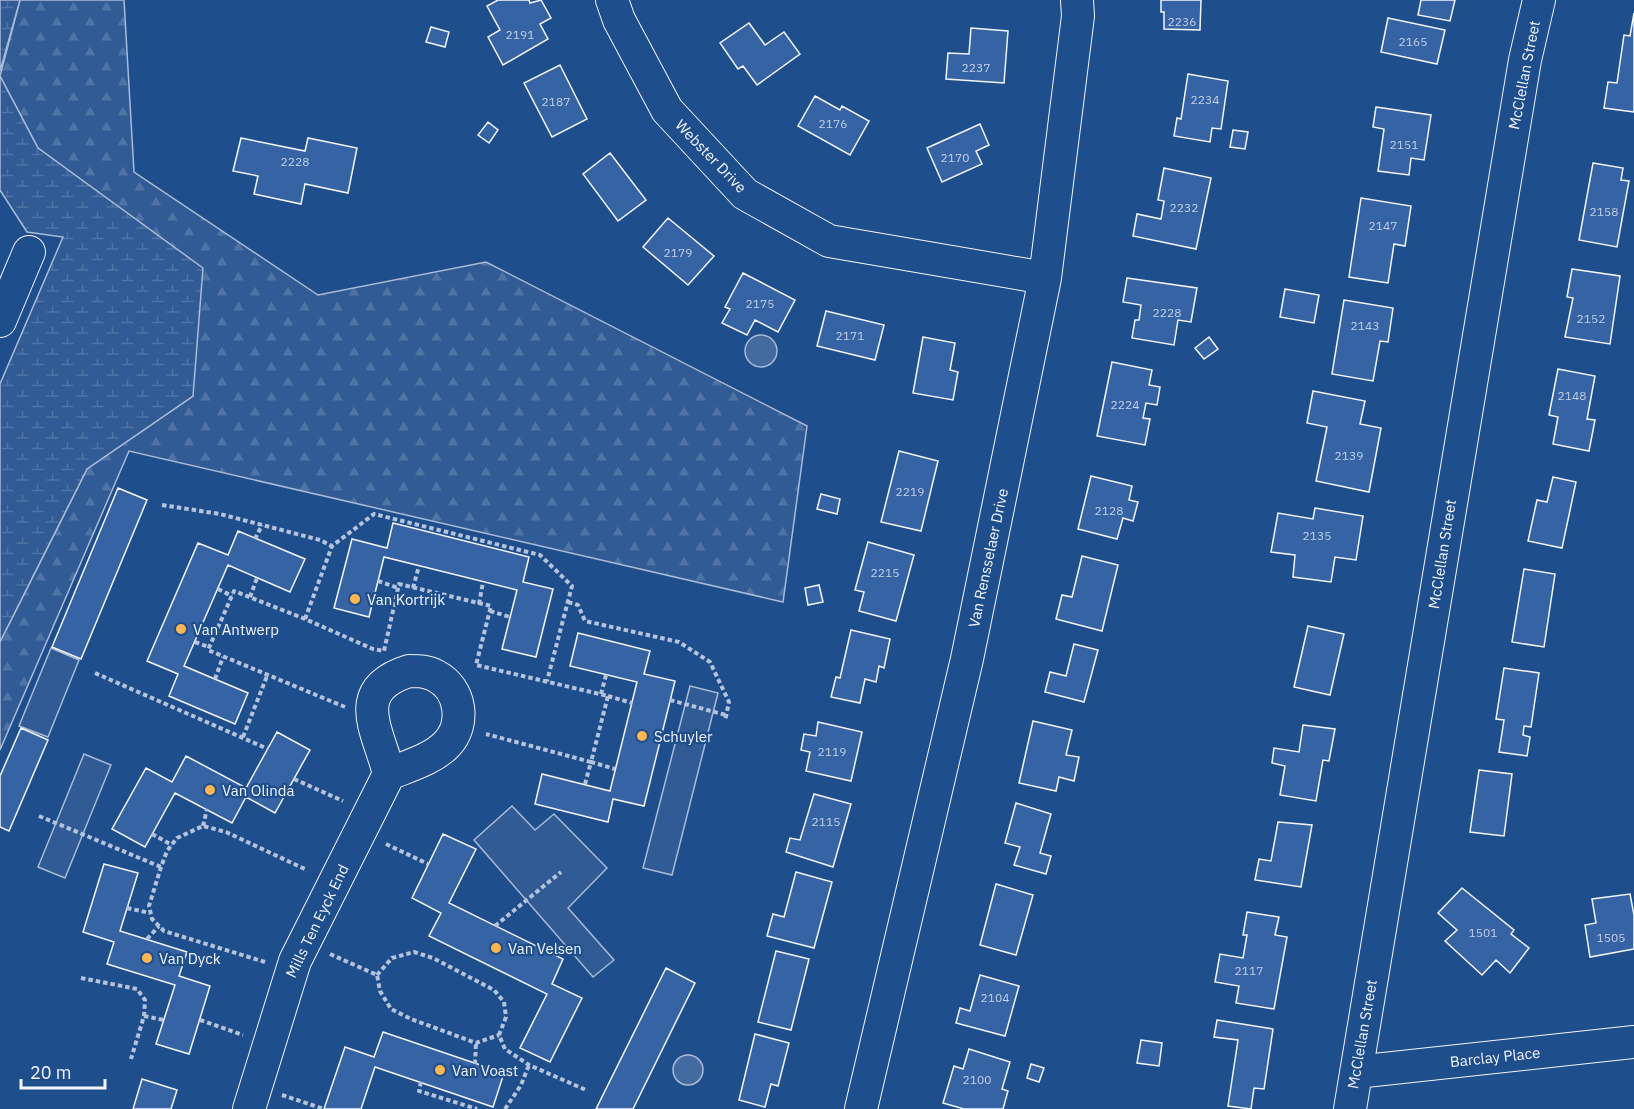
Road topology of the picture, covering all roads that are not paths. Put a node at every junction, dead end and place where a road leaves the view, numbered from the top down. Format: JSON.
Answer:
{"nodes":[{"id":1,"x":612,"y":0,"type":"edge"},
{"id":2,"x":1077,"y":0,"type":"edge"},
{"id":3,"x":1539,"y":0,"type":"edge"},
{"id":4,"x":29,"y":252,"type":"dead end"},
{"id":5,"x":1045,"y":278,"type":"junction"},
{"id":6,"x":0,"y":321,"type":"edge"},
{"id":7,"x":389,"y":774,"type":"dead end"},
{"id":8,"x":1634,"y":1042,"type":"edge"},
{"id":9,"x":1356,"y":1072,"type":"junction"},
{"id":10,"x":249,"y":1109,"type":"edge"},
{"id":11,"x":861,"y":1109,"type":"edge"},
{"id":12,"x":1350,"y":1109,"type":"edge"}],
"edges":[{"from":1,"to":5,"type":"street","name":"Webster Drive"},
{"from":2,"to":5,"type":"street","name":"Van Rensselaer Drive"},
{"from":3,"to":9,"type":"street","name":"McClellan Street"},
{"from":4,"to":6,"type":"street"},
{"from":5,"to":11,"type":"street","name":"Van Rensselaer Drive"},
{"from":7,"to":10,"type":"street","name":"Mills Ten Eyck End"},
{"from":8,"to":9,"type":"street","name":"Barclay Place"},
{"from":9,"to":12,"type":"street","name":"McClellan Street"}]}
